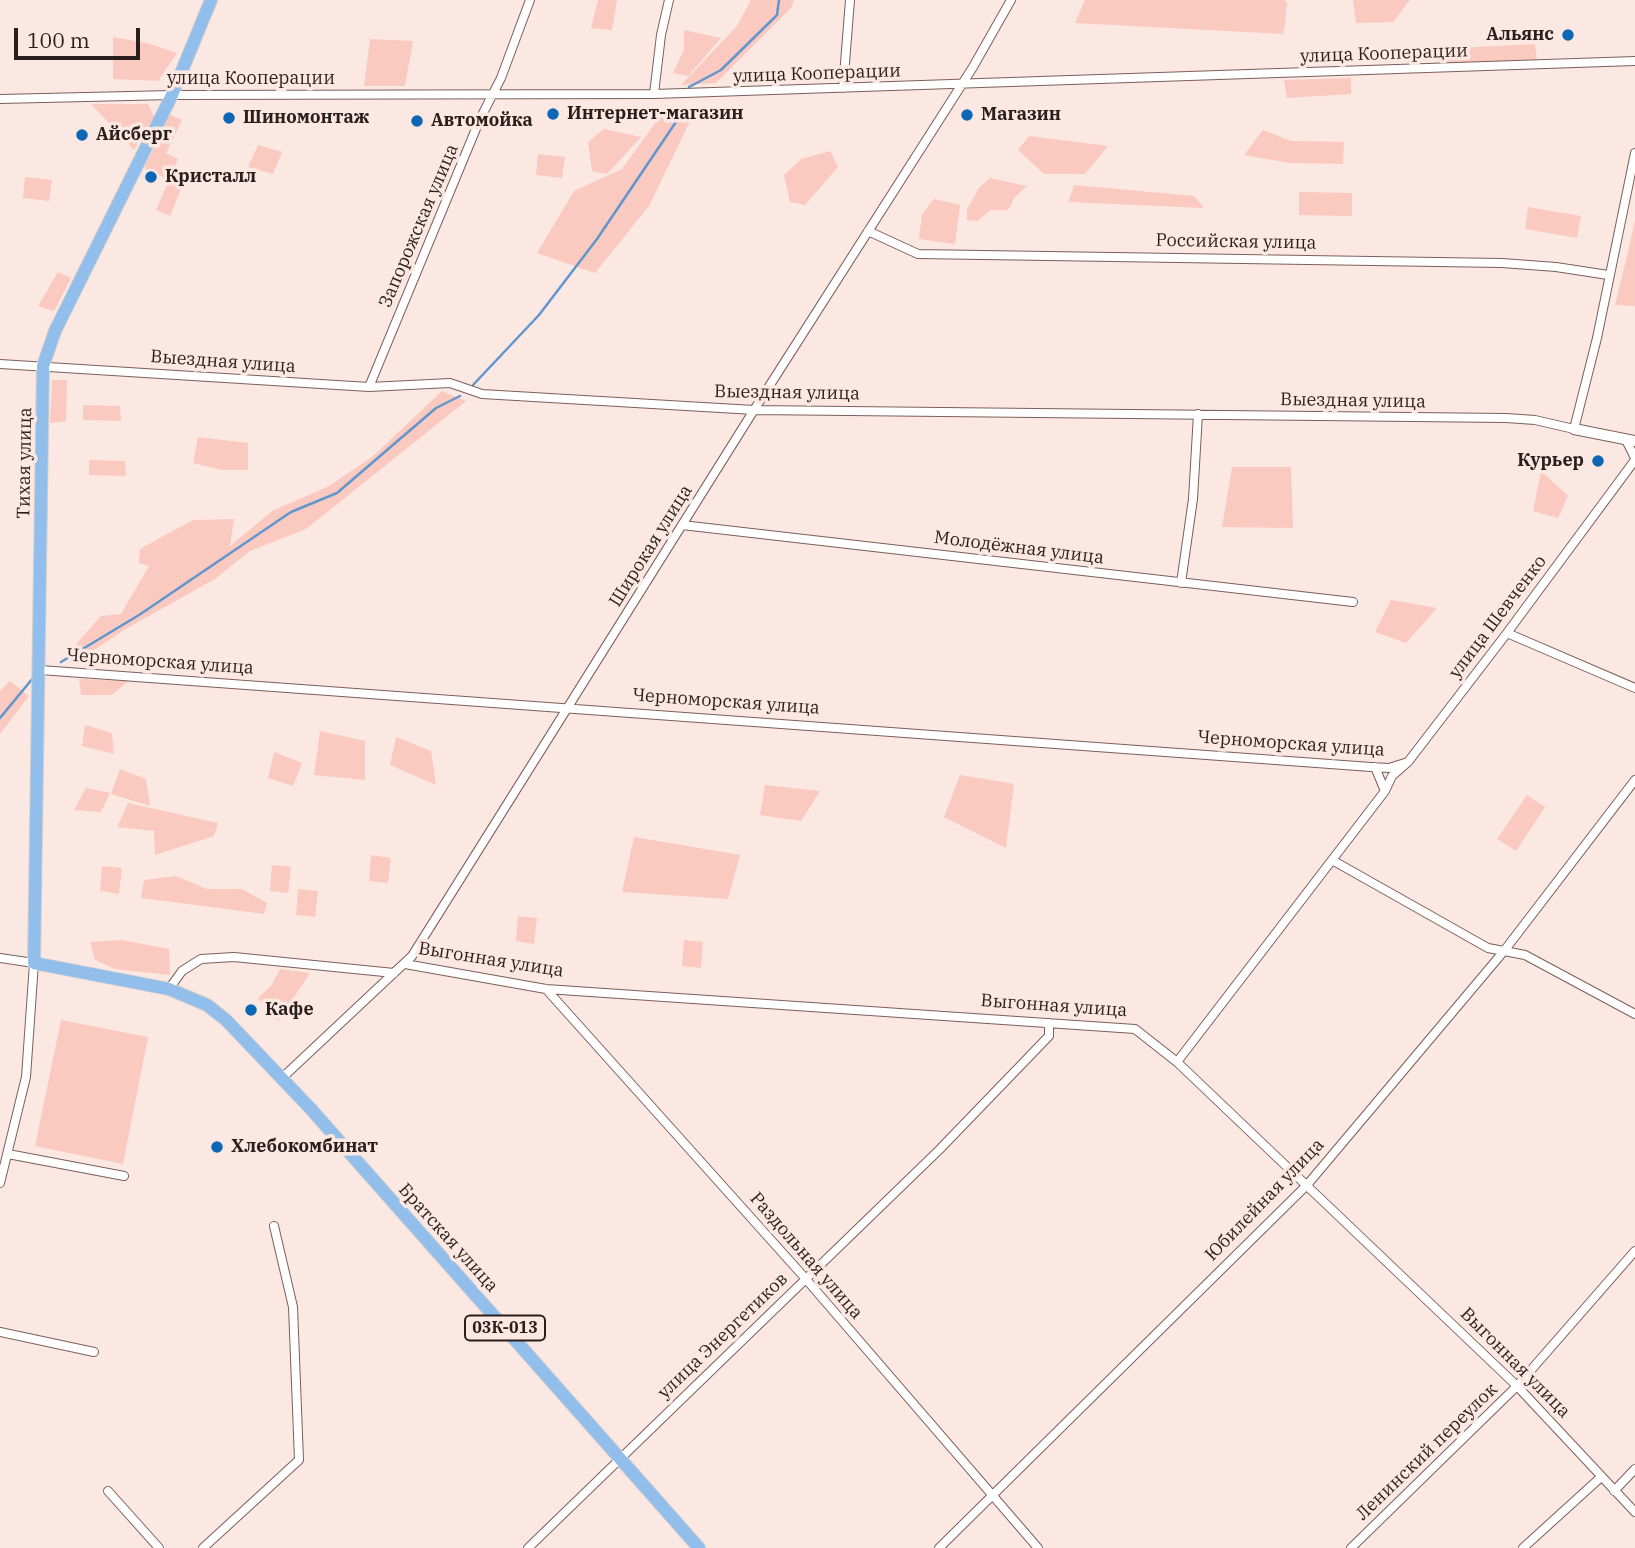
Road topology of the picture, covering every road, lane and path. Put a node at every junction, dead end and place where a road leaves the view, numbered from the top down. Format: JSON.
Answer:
{"nodes":[{"id":1,"x":211,"y":0,"type":"edge"},
{"id":2,"x":530,"y":0,"type":"edge"},
{"id":3,"x":669,"y":0,"type":"edge"},
{"id":4,"x":850,"y":0,"type":"edge"},
{"id":5,"x":1010,"y":0,"type":"edge"},
{"id":6,"x":1635,"y":61,"type":"edge"},
{"id":7,"x":962,"y":85,"type":"junction"},
{"id":8,"x":843,"y":89,"type":"junction"},
{"id":9,"x":492,"y":94,"type":"junction"},
{"id":10,"x":654,"y":94,"type":"junction"},
{"id":11,"x":172,"y":95,"type":"junction"},
{"id":12,"x":0,"y":99,"type":"edge"},
{"id":13,"x":1635,"y":153,"type":"edge"},
{"id":14,"x":867,"y":231,"type":"junction"},
{"id":15,"x":1608,"y":275,"type":"junction"},
{"id":16,"x":0,"y":364,"type":"edge"},
{"id":17,"x":43,"y":366,"type":"junction"},
{"id":18,"x":369,"y":387,"type":"junction"},
{"id":19,"x":754,"y":410,"type":"junction"},
{"id":20,"x":1198,"y":414,"type":"junction"},
{"id":21,"x":1574,"y":429,"type":"junction"},
{"id":22,"x":1630,"y":440,"type":"edge"},
{"id":23,"x":1635,"y":459,"type":"edge"},
{"id":24,"x":682,"y":525,"type":"junction"},
{"id":25,"x":1181,"y":583,"type":"junction"},
{"id":26,"x":1353,"y":602,"type":"dead end"},
{"id":27,"x":1507,"y":633,"type":"junction"},
{"id":28,"x":40,"y":670,"type":"junction"},
{"id":29,"x":1635,"y":688,"type":"edge"},
{"id":30,"x":570,"y":706,"type":"junction"},
{"id":31,"x":1408,"y":762,"type":"junction"},
{"id":32,"x":1375,"y":767,"type":"junction"},
{"id":33,"x":1635,"y":780,"type":"edge"},
{"id":34,"x":1385,"y":791,"type":"junction"},
{"id":35,"x":1332,"y":860,"type":"junction"},
{"id":36,"x":1504,"y":951,"type":"junction"},
{"id":37,"x":0,"y":958,"type":"edge"},
{"id":38,"x":34,"y":963,"type":"junction"},
{"id":39,"x":405,"y":964,"type":"junction"},
{"id":40,"x":394,"y":973,"type":"junction"},
{"id":41,"x":169,"y":989,"type":"junction"},
{"id":42,"x":546,"y":989,"type":"junction"},
{"id":43,"x":1635,"y":1014,"type":"edge"},
{"id":44,"x":1049,"y":1023,"type":"junction"},
{"id":45,"x":1177,"y":1062,"type":"junction"},
{"id":46,"x":282,"y":1079,"type":"junction"},
{"id":47,"x":8,"y":1154,"type":"junction"},
{"id":48,"x":124,"y":1176,"type":"dead end"},
{"id":49,"x":0,"y":1183,"type":"edge"},
{"id":50,"x":1307,"y":1185,"type":"junction"},
{"id":51,"x":274,"y":1226,"type":"dead end"},
{"id":52,"x":1635,"y":1251,"type":"edge"},
{"id":53,"x":805,"y":1278,"type":"junction"},
{"id":54,"x":0,"y":1332,"type":"edge"},
{"id":55,"x":94,"y":1352,"type":"dead end"},
{"id":56,"x":1517,"y":1386,"type":"junction"},
{"id":57,"x":621,"y":1459,"type":"junction"},
{"id":58,"x":1635,"y":1469,"type":"edge"},
{"id":59,"x":1600,"y":1478,"type":"junction"},
{"id":60,"x":108,"y":1491,"type":"dead end"},
{"id":61,"x":1614,"y":1491,"type":"junction"},
{"id":62,"x":990,"y":1495,"type":"junction"},
{"id":63,"x":1635,"y":1512,"type":"edge"},
{"id":64,"x":159,"y":1548,"type":"edge"},
{"id":65,"x":203,"y":1548,"type":"edge"},
{"id":66,"x":528,"y":1548,"type":"edge"},
{"id":67,"x":699,"y":1548,"type":"edge"},
{"id":68,"x":939,"y":1548,"type":"edge"},
{"id":69,"x":1038,"y":1548,"type":"edge"},
{"id":70,"x":1352,"y":1548,"type":"edge"},
{"id":71,"x":1523,"y":1548,"type":"edge"}],
"edges":[{"from":1,"to":11,"type":"main road","name":"Тихая улица"},
{"from":2,"to":9,"type":"street","name":"Запорожская улица"},
{"from":3,"to":10,"type":"street"},
{"from":4,"to":8,"type":"street"},
{"from":5,"to":7,"type":"street","name":"Широкая улица"},
{"from":6,"to":7,"type":"street","name":"улица Кооперации"},
{"from":7,"to":8,"type":"street","name":"улица Кооперации"},
{"from":7,"to":14,"type":"street","name":"Широкая улица"},
{"from":8,"to":10,"type":"street","name":"улица Кооперации"},
{"from":9,"to":10,"type":"street","name":"улица Кооперации"},
{"from":9,"to":11,"type":"street","name":"улица Кооперации"},
{"from":9,"to":18,"type":"street","name":"Запорожская улица"},
{"from":11,"to":12,"type":"street","name":"улица Кооперации"},
{"from":11,"to":17,"type":"main road","name":"Тихая улица"},
{"from":13,"to":15,"type":"street"},
{"from":14,"to":15,"type":"street","name":"Российская улица"},
{"from":14,"to":19,"type":"street","name":"Широкая улица"},
{"from":15,"to":21,"type":"street"},
{"from":16,"to":17,"type":"street","name":"Выездная улица"},
{"from":17,"to":18,"type":"street","name":"Выездная улица"},
{"from":17,"to":28,"type":"main road","name":"Тихая улица"},
{"from":18,"to":19,"type":"street","name":"Выездная улица"},
{"from":19,"to":20,"type":"street","name":"Выездная улица"},
{"from":19,"to":24,"type":"street","name":"Широкая улица"},
{"from":20,"to":21,"type":"street","name":"Выездная улица"},
{"from":20,"to":25,"type":"street"},
{"from":21,"to":22,"type":"street"},
{"from":22,"to":23,"type":"street","name":"улица Шевченко"},
{"from":23,"to":27,"type":"street","name":"улица Шевченко"},
{"from":24,"to":25,"type":"street","name":"Молодёжная улица"},
{"from":24,"to":30,"type":"street","name":"Широкая улица"},
{"from":25,"to":26,"type":"street","name":"Молодёжная улица"},
{"from":27,"to":29,"type":"street"},
{"from":27,"to":31,"type":"street","name":"улица Шевченко"},
{"from":28,"to":30,"type":"street","name":"Черноморская улица"},
{"from":28,"to":38,"type":"main road","name":"Тихая улица"},
{"from":30,"to":32,"type":"street","name":"Черноморская улица"},
{"from":30,"to":39,"type":"street","name":"Широкая улица"},
{"from":31,"to":32,"type":"street","name":"Черноморская улица"},
{"from":31,"to":34,"type":"street","name":"улица Шевченко"},
{"from":32,"to":34,"type":"street"},
{"from":33,"to":36,"type":"street","name":"Юбилейная улица"},
{"from":34,"to":35,"type":"street","name":"улица Шевченко"},
{"from":35,"to":36,"type":"street"},
{"from":35,"to":45,"type":"street","name":"улица Шевченко"},
{"from":36,"to":43,"type":"street"},
{"from":36,"to":50,"type":"street","name":"Юбилейная улица"},
{"from":37,"to":38,"type":"street"},
{"from":38,"to":41,"type":"main road","number":"03К-013"},
{"from":38,"to":47,"type":"street"},
{"from":39,"to":40,"type":"street","name":"Широкая улица"},
{"from":39,"to":42,"type":"street","name":"Выгонная улица"},
{"from":40,"to":41,"type":"street"},
{"from":40,"to":46,"type":"street","name":"Широкая улица"},
{"from":41,"to":46,"type":"main road","number":"03К-013"},
{"from":42,"to":44,"type":"street","name":"Выгонная улица"},
{"from":42,"to":53,"type":"street","name":"Раздольная улица"},
{"from":44,"to":45,"type":"street","name":"Выгонная улица"},
{"from":44,"to":53,"type":"street","name":"улица Энергетиков"},
{"from":45,"to":50,"type":"street","name":"Выгонная улица"},
{"from":46,"to":57,"type":"main road","name":"Братская улица","number":"03К-013"},
{"from":47,"to":48,"type":"street"},
{"from":47,"to":49,"type":"street"},
{"from":50,"to":56,"type":"street","name":"Выгонная улица"},
{"from":50,"to":62,"type":"street","name":"Юбилейная улица"},
{"from":51,"to":65,"type":"street"},
{"from":52,"to":56,"type":"street","name":"Ленинский переулок"},
{"from":53,"to":57,"type":"street","name":"улица Энергетиков"},
{"from":53,"to":62,"type":"street","name":"Раздольная улица"},
{"from":54,"to":55,"type":"street"},
{"from":56,"to":59,"type":"street","name":"Выгонная улица"},
{"from":56,"to":70,"type":"street","name":"Ленинский переулок"},
{"from":57,"to":66,"type":"street","name":"улица Энергетиков"},
{"from":57,"to":67,"type":"main road","name":"Братская улица","number":"03К-013"},
{"from":58,"to":61,"type":"street"},
{"from":59,"to":61,"type":"street","name":"Выгонная улица"},
{"from":59,"to":71,"type":"street"},
{"from":60,"to":64,"type":"street"},
{"from":61,"to":63,"type":"street","name":"Выгонная улица"},
{"from":62,"to":68,"type":"street","name":"Юбилейная улица"},
{"from":62,"to":69,"type":"street","name":"Раздольная улица"}]}
